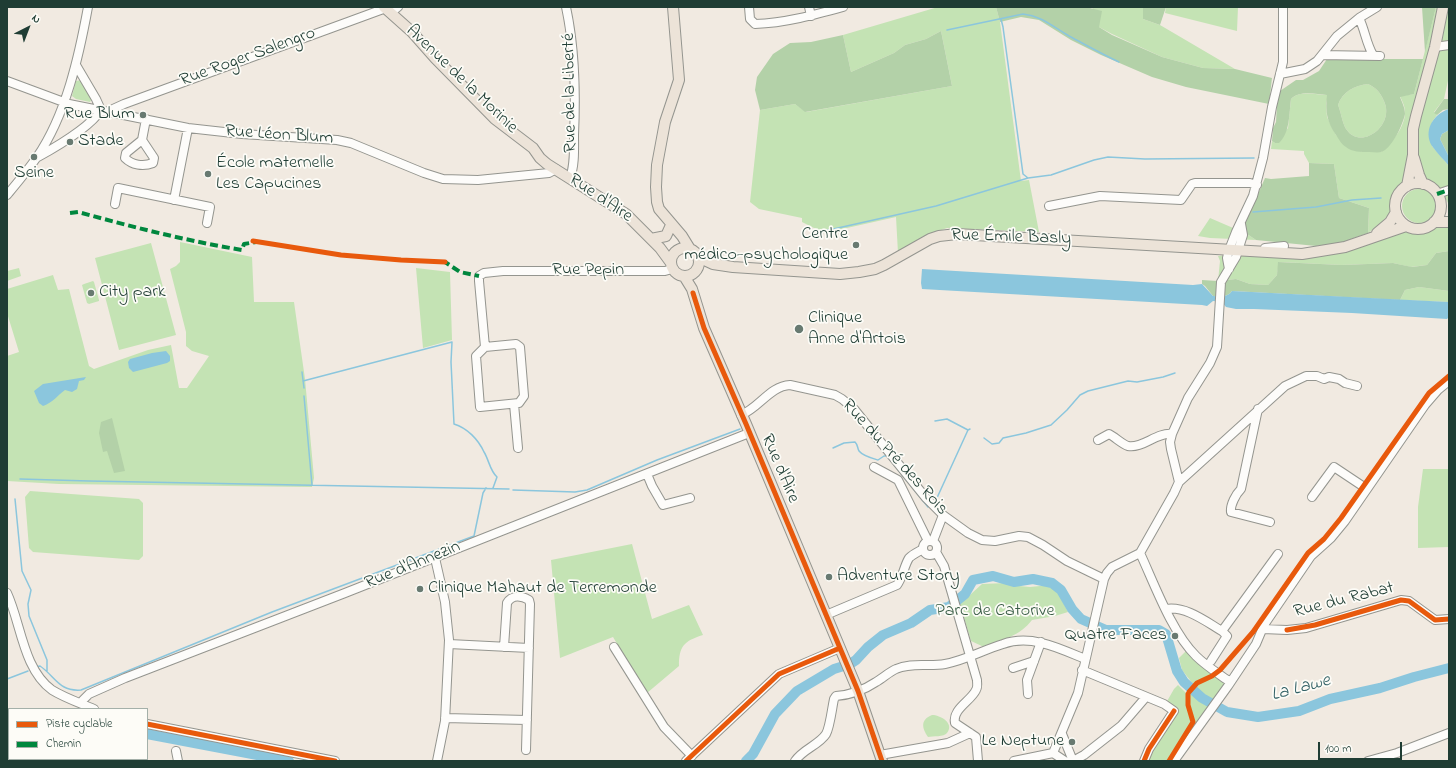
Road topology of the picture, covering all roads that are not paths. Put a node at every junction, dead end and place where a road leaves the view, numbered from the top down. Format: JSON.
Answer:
{"nodes":[{"id":1,"x":88,"y":7,"type":"edge"},
{"id":2,"x":566,"y":7,"type":"edge"},
{"id":3,"x":673,"y":7,"type":"edge"},
{"id":4,"x":749,"y":7,"type":"edge"},
{"id":5,"x":809,"y":7,"type":"edge"},
{"id":6,"x":843,"y":7,"type":"edge"},
{"id":7,"x":1283,"y":7,"type":"edge"},
{"id":8,"x":1376,"y":7,"type":"edge"},
{"id":9,"x":1443,"y":7,"type":"edge"},
{"id":10,"x":390,"y":9,"type":"edge"},
{"id":11,"x":811,"y":16,"type":"junction"},
{"id":12,"x":1359,"y":18,"type":"junction"},
{"id":13,"x":1449,"y":45,"type":"edge"},
{"id":14,"x":1435,"y":47,"type":"junction"},
{"id":15,"x":1322,"y":55,"type":"junction"},
{"id":16,"x":76,"y":65,"type":"junction"},
{"id":17,"x":1280,"y":74,"type":"junction"},
{"id":18,"x":81,"y":76,"type":"junction"},
{"id":19,"x":72,"y":78,"type":"junction"},
{"id":20,"x":7,"y":81,"type":"edge"},
{"id":21,"x":64,"y":102,"type":"junction"},
{"id":22,"x":101,"y":110,"type":"junction"},
{"id":23,"x":112,"y":112,"type":"junction"},
{"id":24,"x":146,"y":119,"type":"junction"},
{"id":25,"x":188,"y":128,"type":"junction"},
{"id":26,"x":142,"y":140,"type":"dead end"},
{"id":27,"x":1413,"y":155,"type":"junction"},
{"id":28,"x":37,"y":158,"type":"junction"},
{"id":29,"x":551,"y":166,"type":"junction"},
{"id":30,"x":570,"y":178,"type":"junction"},
{"id":31,"x":1423,"y":184,"type":"junction"},
{"id":32,"x":1257,"y":185,"type":"junction"},
{"id":33,"x":1408,"y":186,"type":"junction"},
{"id":34,"x":10,"y":187,"type":"edge"},
{"id":35,"x":1449,"y":190,"type":"edge"},
{"id":36,"x":7,"y":195,"type":"edge"},
{"id":37,"x":1439,"y":199,"type":"junction"},
{"id":38,"x":174,"y":200,"type":"junction"},
{"id":39,"x":115,"y":204,"type":"dead end"},
{"id":40,"x":1049,"y":206,"type":"dead end"},
{"id":41,"x":1449,"y":211,"type":"edge"},
{"id":42,"x":1396,"y":212,"type":"junction"},
{"id":43,"x":1434,"y":222,"type":"junction"},
{"id":44,"x":1449,"y":222,"type":"edge"},
{"id":45,"x":207,"y":223,"type":"dead end"},
{"id":46,"x":1406,"y":226,"type":"junction"},
{"id":47,"x":674,"y":228,"type":"junction"},
{"id":48,"x":1371,"y":238,"type":"junction"},
{"id":49,"x":651,"y":239,"type":"junction"},
{"id":50,"x":1127,"y":243,"type":"junction"},
{"id":51,"x":1235,"y":247,"type":"junction"},
{"id":52,"x":660,"y":248,"type":"junction"},
{"id":53,"x":690,"y":249,"type":"junction"},
{"id":54,"x":676,"y":251,"type":"junction"},
{"id":55,"x":1329,"y":251,"type":"junction"},
{"id":56,"x":696,"y":265,"type":"junction"},
{"id":57,"x":672,"y":266,"type":"junction"},
{"id":58,"x":684,"y":276,"type":"junction"},
{"id":59,"x":692,"y":289,"type":"junction"},
{"id":60,"x":484,"y":347,"type":"junction"},
{"id":61,"x":1449,"y":381,"type":"edge"},
{"id":62,"x":1357,"y":386,"type":"dead end"},
{"id":63,"x":514,"y":404,"type":"junction"},
{"id":64,"x":1258,"y":409,"type":"junction"},
{"id":65,"x":745,"y":413,"type":"junction"},
{"id":66,"x":749,"y":433,"type":"junction"},
{"id":67,"x":1172,"y":434,"type":"junction"},
{"id":68,"x":1098,"y":440,"type":"dead end"},
{"id":69,"x":518,"y":448,"type":"dead end"},
{"id":70,"x":874,"y":467,"type":"dead end"},
{"id":71,"x":647,"y":474,"type":"junction"},
{"id":72,"x":1179,"y":482,"type":"junction"},
{"id":73,"x":1367,"y":489,"type":"junction"},
{"id":74,"x":1312,"y":497,"type":"dead end"},
{"id":75,"x":690,"y":498,"type":"dead end"},
{"id":76,"x":943,"y":515,"type":"junction"},
{"id":77,"x":1270,"y":522,"type":"dead end"},
{"id":78,"x":931,"y":541,"type":"junction"},
{"id":79,"x":923,"y":549,"type":"junction"},
{"id":80,"x":936,"y":552,"type":"junction"},
{"id":81,"x":1140,"y":552,"type":"junction"},
{"id":82,"x":1278,"y":554,"type":"dead end"},
{"id":83,"x":435,"y":558,"type":"junction"},
{"id":84,"x":1104,"y":579,"type":"junction"},
{"id":85,"x":7,"y":593,"type":"edge"},
{"id":86,"x":10,"y":605,"type":"edge"},
{"id":87,"x":1166,"y":609,"type":"junction"},
{"id":88,"x":826,"y":615,"type":"junction"},
{"id":89,"x":1449,"y":619,"type":"edge"},
{"id":90,"x":1262,"y":629,"type":"junction"},
{"id":91,"x":1222,"y":631,"type":"junction"},
{"id":92,"x":1041,"y":642,"type":"junction"},
{"id":93,"x":449,"y":644,"type":"junction"},
{"id":94,"x":504,"y":647,"type":"junction"},
{"id":95,"x":614,"y":647,"type":"dead end"},
{"id":96,"x":529,"y":648,"type":"junction"},
{"id":97,"x":840,"y":648,"type":"junction"},
{"id":98,"x":971,"y":657,"type":"junction"},
{"id":99,"x":1085,"y":658,"type":"junction"},
{"id":100,"x":1034,"y":661,"type":"junction"},
{"id":101,"x":1211,"y":664,"type":"junction"},
{"id":102,"x":1013,"y":668,"type":"dead end"},
{"id":103,"x":1082,"y":670,"type":"junction"},
{"id":104,"x":1230,"y":682,"type":"junction"},
{"id":105,"x":858,"y":691,"type":"junction"},
{"id":106,"x":1028,"y":694,"type":"dead end"},
{"id":107,"x":1146,"y":697,"type":"junction"},
{"id":108,"x":82,"y":704,"type":"junction"},
{"id":109,"x":92,"y":708,"type":"edge"},
{"id":110,"x":445,"y":718,"type":"junction"},
{"id":111,"x":527,"y":720,"type":"junction"},
{"id":112,"x":148,"y":724,"type":"edge"},
{"id":113,"x":970,"y":733,"type":"junction"},
{"id":114,"x":1449,"y":733,"type":"edge"},
{"id":115,"x":1062,"y":734,"type":"junction"},
{"id":116,"x":176,"y":750,"type":"dead end"},
{"id":117,"x":526,"y":750,"type":"dead end"},
{"id":118,"x":1055,"y":757,"type":"edge"},
{"id":119,"x":689,"y":758,"type":"edge"},
{"id":120,"x":881,"y":758,"type":"edge"},
{"id":121,"x":310,"y":759,"type":"edge"},
{"id":122,"x":178,"y":761,"type":"edge"},
{"id":123,"x":334,"y":761,"type":"edge"},
{"id":124,"x":437,"y":761,"type":"edge"},
{"id":125,"x":795,"y":761,"type":"edge"},
{"id":126,"x":978,"y":761,"type":"edge"},
{"id":127,"x":1014,"y":761,"type":"edge"},
{"id":128,"x":1064,"y":761,"type":"edge"},
{"id":129,"x":1073,"y":761,"type":"edge"},
{"id":130,"x":1144,"y":761,"type":"edge"},
{"id":131,"x":1174,"y":761,"type":"edge"},
{"id":132,"x":1368,"y":761,"type":"edge"}],
"edges":[{"from":1,"to":16,"type":"street"},
{"from":2,"to":30,"type":"street","name":"Rue de la Liberté"},
{"from":3,"to":47,"type":"main road"},
{"from":4,"to":11,"type":"street"},
{"from":5,"to":11,"type":"street"},
{"from":6,"to":11,"type":"street"},
{"from":7,"to":17,"type":"street"},
{"from":8,"to":12,"type":"street"},
{"from":9,"to":14,"type":"main road"},
{"from":10,"to":23,"type":"street","name":"Rue Roger Salengro"},
{"from":10,"to":29,"type":"main road","name":"Avenue de la Morinie"},
{"from":12,"to":15,"type":"street"},
{"from":12,"to":15,"type":"street"},
{"from":13,"to":14,"type":"street"},
{"from":14,"to":27,"type":"main road"},
{"from":15,"to":17,"type":"street"},
{"from":16,"to":18,"type":"street"},
{"from":16,"to":19,"type":"street"},
{"from":17,"to":32,"type":"street"},
{"from":18,"to":19,"type":"street"},
{"from":18,"to":22,"type":"street"},
{"from":19,"to":21,"type":"street"},
{"from":20,"to":21,"type":"street","name":"Rue Léon Blum"},
{"from":21,"to":22,"type":"street","name":"Rue Léon Blum"},
{"from":21,"to":28,"type":"street"},
{"from":22,"to":23,"type":"street","name":"Rue Léon Blum"},
{"from":22,"to":28,"type":"street"},
{"from":23,"to":24,"type":"street","name":"Rue Léon Blum"},
{"from":24,"to":25,"type":"street","name":"Rue Léon Blum"},
{"from":24,"to":26,"type":"street"},
{"from":25,"to":29,"type":"street","name":"Rue Léon Blum"},
{"from":25,"to":38,"type":"street"},
{"from":27,"to":31,"type":"main road"},
{"from":27,"to":33,"type":"main road"},
{"from":28,"to":34,"type":"street"},
{"from":29,"to":30,"type":"main road","name":"Rue d'Aire"},
{"from":30,"to":49,"type":"main road","name":"Rue d'Aire"},
{"from":31,"to":33,"type":"main road"},
{"from":31,"to":37,"type":"main road"},
{"from":32,"to":40,"type":"street"},
{"from":32,"to":51,"type":"street"},
{"from":33,"to":42,"type":"main road"},
{"from":34,"to":36,"type":"street"},
{"from":35,"to":37,"type":"street"},
{"from":37,"to":41,"type":"main road"},
{"from":37,"to":43,"type":"main road"},
{"from":38,"to":39,"type":"street"},
{"from":38,"to":45,"type":"street"},
{"from":42,"to":46,"type":"main road"},
{"from":42,"to":48,"type":"main road"},
{"from":43,"to":44,"type":"main road"},
{"from":43,"to":46,"type":"main road"},
{"from":46,"to":48,"type":"main road","name":"Rue Émile Basly"},
{"from":47,"to":49,"type":"main road"},
{"from":47,"to":53,"type":"main road"},
{"from":47,"to":54,"type":"main road"},
{"from":48,"to":55,"type":"main road","name":"Rue Émile Basly"},
{"from":49,"to":52,"type":"main road","name":"Rue d'Aire"},
{"from":50,"to":51,"type":"main road","name":"Rue Émile Basly"},
{"from":50,"to":51,"type":"main road","name":"Rue Émile Basly"},
{"from":50,"to":56,"type":"main road","name":"Rue Émile Basly"},
{"from":51,"to":55,"type":"main road","name":"Rue Émile Basly"},
{"from":51,"to":55,"type":"main road","name":"Rue Émile Basly"},
{"from":51,"to":67,"type":"street"},
{"from":52,"to":54,"type":"main road"},
{"from":52,"to":57,"type":"main road"},
{"from":53,"to":54,"type":"main road"},
{"from":53,"to":56,"type":"main road"},
{"from":54,"to":57,"type":"main road"},
{"from":56,"to":58,"type":"main road"},
{"from":56,"to":59,"type":"main road","name":"Rue d'Aire"},
{"from":57,"to":58,"type":"main road"},
{"from":57,"to":60,"type":"street","name":"Rue Pepin"},
{"from":58,"to":59,"type":"main road","name":"Rue d'Aire"},
{"from":59,"to":65,"type":"main road","name":"Rue d'Aire"},
{"from":60,"to":63,"type":"street"},
{"from":60,"to":63,"type":"street"},
{"from":61,"to":73,"type":"street"},
{"from":62,"to":64,"type":"street"},
{"from":63,"to":69,"type":"street"},
{"from":64,"to":72,"type":"street"},
{"from":64,"to":77,"type":"street"},
{"from":65,"to":66,"type":"main road","name":"Rue d'Aire"},
{"from":65,"to":76,"type":"street","name":"Rue du Pré des Rois"},
{"from":66,"to":71,"type":"street","name":"Rue d'Annezin"},
{"from":66,"to":88,"type":"main road","name":"Rue d'Aire"},
{"from":67,"to":68,"type":"street"},
{"from":67,"to":72,"type":"street"},
{"from":70,"to":78,"type":"street"},
{"from":71,"to":75,"type":"street"},
{"from":71,"to":83,"type":"street","name":"Rue d'Annezin"},
{"from":72,"to":81,"type":"street"},
{"from":73,"to":74,"type":"street"},
{"from":73,"to":90,"type":"street"},
{"from":76,"to":78,"type":"street"},
{"from":76,"to":84,"type":"street","name":"Rue du Pré des Rois"},
{"from":78,"to":79,"type":"street"},
{"from":78,"to":80,"type":"street"},
{"from":79,"to":80,"type":"street"},
{"from":79,"to":88,"type":"street"},
{"from":80,"to":98,"type":"street"},
{"from":81,"to":84,"type":"street"},
{"from":81,"to":87,"type":"street"},
{"from":82,"to":91,"type":"street"},
{"from":83,"to":93,"type":"street"},
{"from":83,"to":108,"type":"street","name":"Rue d'Annezin"},
{"from":84,"to":99,"type":"street"},
{"from":85,"to":86,"type":"street"},
{"from":86,"to":108,"type":"street"},
{"from":87,"to":91,"type":"street"},
{"from":87,"to":101,"type":"street"},
{"from":88,"to":97,"type":"main road","name":"Rue d'Aire"},
{"from":89,"to":90,"type":"street","name":"Rue du Rabat"},
{"from":90,"to":104,"type":"street"},
{"from":91,"to":101,"type":"street"},
{"from":92,"to":98,"type":"street"},
{"from":92,"to":99,"type":"street"},
{"from":92,"to":100,"type":"street"},
{"from":93,"to":94,"type":"street"},
{"from":93,"to":110,"type":"street"},
{"from":94,"to":96,"type":"street"},
{"from":94,"to":96,"type":"street"},
{"from":95,"to":119,"type":"street"},
{"from":96,"to":111,"type":"street"},
{"from":97,"to":105,"type":"main road","name":"Rue d'Aire"},
{"from":97,"to":119,"type":"street"},
{"from":98,"to":105,"type":"street"},
{"from":98,"to":113,"type":"street"},
{"from":99,"to":103,"type":"street"},
{"from":100,"to":102,"type":"street"},
{"from":100,"to":106,"type":"street"},
{"from":101,"to":104,"type":"street"},
{"from":103,"to":107,"type":"street"},
{"from":103,"to":115,"type":"street"},
{"from":104,"to":131,"type":"street"},
{"from":105,"to":120,"type":"main road","name":"Rue d'Aire"},
{"from":105,"to":125,"type":"street"},
{"from":107,"to":129,"type":"street"},
{"from":107,"to":130,"type":"street"},
{"from":108,"to":109,"type":"street"},
{"from":110,"to":111,"type":"street"},
{"from":110,"to":124,"type":"street"},
{"from":111,"to":117,"type":"street"},
{"from":112,"to":121,"type":"street"},
{"from":113,"to":120,"type":"street"},
{"from":113,"to":126,"type":"street"},
{"from":114,"to":132,"type":"street"},
{"from":115,"to":118,"type":"street"},
{"from":115,"to":129,"type":"street"},
{"from":116,"to":122,"type":"street"},
{"from":118,"to":127,"type":"street"},
{"from":118,"to":128,"type":"street"},
{"from":121,"to":123,"type":"street"}]}
